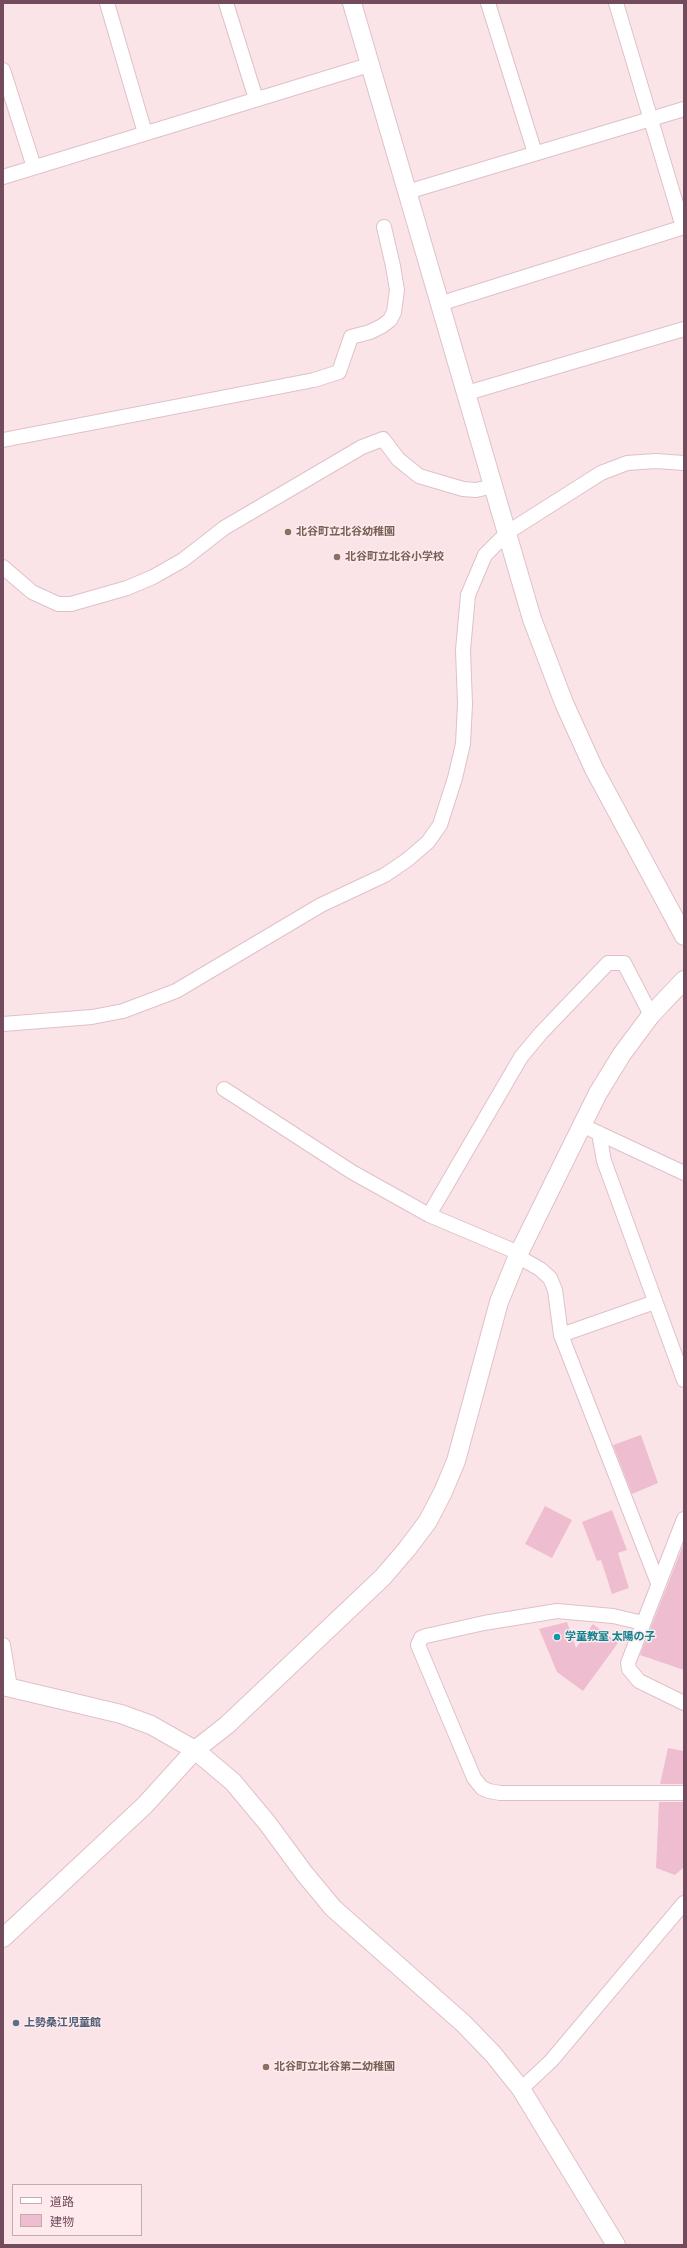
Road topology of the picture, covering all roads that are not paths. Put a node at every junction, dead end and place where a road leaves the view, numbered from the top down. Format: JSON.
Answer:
{"nodes":[{"id":1,"x":107,"y":3,"type":"edge"},
{"id":2,"x":226,"y":3,"type":"edge"},
{"id":3,"x":352,"y":3,"type":"edge"},
{"id":4,"x":488,"y":3,"type":"edge"},
{"id":5,"x":616,"y":3,"type":"edge"},
{"id":6,"x":369,"y":65,"type":"junction"},
{"id":7,"x":3,"y":70,"type":"edge"},
{"id":8,"x":256,"y":99,"type":"junction"},
{"id":9,"x":684,"y":109,"type":"edge"},
{"id":10,"x":652,"y":119,"type":"junction"},
{"id":11,"x":145,"y":133,"type":"junction"},
{"id":12,"x":535,"y":153,"type":"junction"},
{"id":13,"x":34,"y":167,"type":"junction"},
{"id":14,"x":3,"y":177,"type":"edge"},
{"id":15,"x":407,"y":192,"type":"junction"},
{"id":16,"x":384,"y":227,"type":"dead end"},
{"id":17,"x":684,"y":227,"type":"edge"},
{"id":18,"x":439,"y":304,"type":"junction"},
{"id":19,"x":684,"y":329,"type":"edge"},
{"id":20,"x":467,"y":393,"type":"junction"},
{"id":21,"x":3,"y":440,"type":"edge"},
{"id":22,"x":684,"y":463,"type":"edge"},
{"id":23,"x":494,"y":486,"type":"junction"},
{"id":24,"x":508,"y":532,"type":"junction"},
{"id":25,"x":3,"y":566,"type":"edge"},
{"id":26,"x":684,"y":936,"type":"edge"},
{"id":27,"x":684,"y":980,"type":"edge"},
{"id":28,"x":651,"y":1015,"type":"junction"},
{"id":29,"x":3,"y":1024,"type":"edge"},
{"id":30,"x":224,"y":1089,"type":"dead end"},
{"id":31,"x":591,"y":1130,"type":"junction"},
{"id":32,"x":684,"y":1174,"type":"edge"},
{"id":33,"x":429,"y":1215,"type":"junction"},
{"id":34,"x":518,"y":1255,"type":"junction"},
{"id":35,"x":655,"y":1302,"type":"junction"},
{"id":36,"x":561,"y":1335,"type":"junction"},
{"id":37,"x":684,"y":1380,"type":"edge"},
{"id":38,"x":684,"y":1519,"type":"edge"},
{"id":39,"x":658,"y":1583,"type":"junction"},
{"id":40,"x":643,"y":1623,"type":"junction"},
{"id":41,"x":3,"y":1646,"type":"edge"},
{"id":42,"x":6,"y":1686,"type":"edge"},
{"id":43,"x":684,"y":1703,"type":"edge"},
{"id":44,"x":195,"y":1750,"type":"junction"},
{"id":45,"x":684,"y":1793,"type":"edge"},
{"id":46,"x":684,"y":1903,"type":"edge"},
{"id":47,"x":3,"y":1938,"type":"edge"},
{"id":48,"x":521,"y":2089,"type":"junction"},
{"id":49,"x":616,"y":2245,"type":"edge"}],
"edges":[{"from":1,"to":11,"type":"street"},
{"from":2,"to":8,"type":"street"},
{"from":3,"to":6,"type":"street"},
{"from":4,"to":12,"type":"street"},
{"from":5,"to":10,"type":"street"},
{"from":6,"to":8,"type":"street"},
{"from":6,"to":15,"type":"street"},
{"from":7,"to":13,"type":"street"},
{"from":8,"to":11,"type":"street"},
{"from":9,"to":10,"type":"street"},
{"from":10,"to":12,"type":"street"},
{"from":10,"to":17,"type":"street"},
{"from":11,"to":13,"type":"street"},
{"from":12,"to":15,"type":"street"},
{"from":13,"to":14,"type":"street"},
{"from":15,"to":18,"type":"street"},
{"from":16,"to":21,"type":"street"},
{"from":17,"to":18,"type":"street"},
{"from":18,"to":20,"type":"street"},
{"from":19,"to":20,"type":"street"},
{"from":20,"to":23,"type":"street"},
{"from":22,"to":24,"type":"street"},
{"from":23,"to":24,"type":"street"},
{"from":23,"to":25,"type":"street"},
{"from":24,"to":26,"type":"street"},
{"from":24,"to":29,"type":"street"},
{"from":27,"to":28,"type":"street"},
{"from":28,"to":31,"type":"street"},
{"from":28,"to":33,"type":"street"},
{"from":30,"to":33,"type":"street"},
{"from":31,"to":32,"type":"street"},
{"from":31,"to":34,"type":"street"},
{"from":31,"to":35,"type":"street"},
{"from":33,"to":34,"type":"street"},
{"from":34,"to":36,"type":"street"},
{"from":34,"to":44,"type":"street"},
{"from":35,"to":36,"type":"street"},
{"from":35,"to":37,"type":"street"},
{"from":36,"to":39,"type":"street"},
{"from":38,"to":39,"type":"street"},
{"from":39,"to":40,"type":"street"},
{"from":40,"to":43,"type":"street"},
{"from":40,"to":45,"type":"street"},
{"from":41,"to":42,"type":"street"},
{"from":42,"to":44,"type":"street"},
{"from":44,"to":47,"type":"street"},
{"from":44,"to":48,"type":"street"},
{"from":46,"to":48,"type":"street"},
{"from":48,"to":49,"type":"street"}]}
